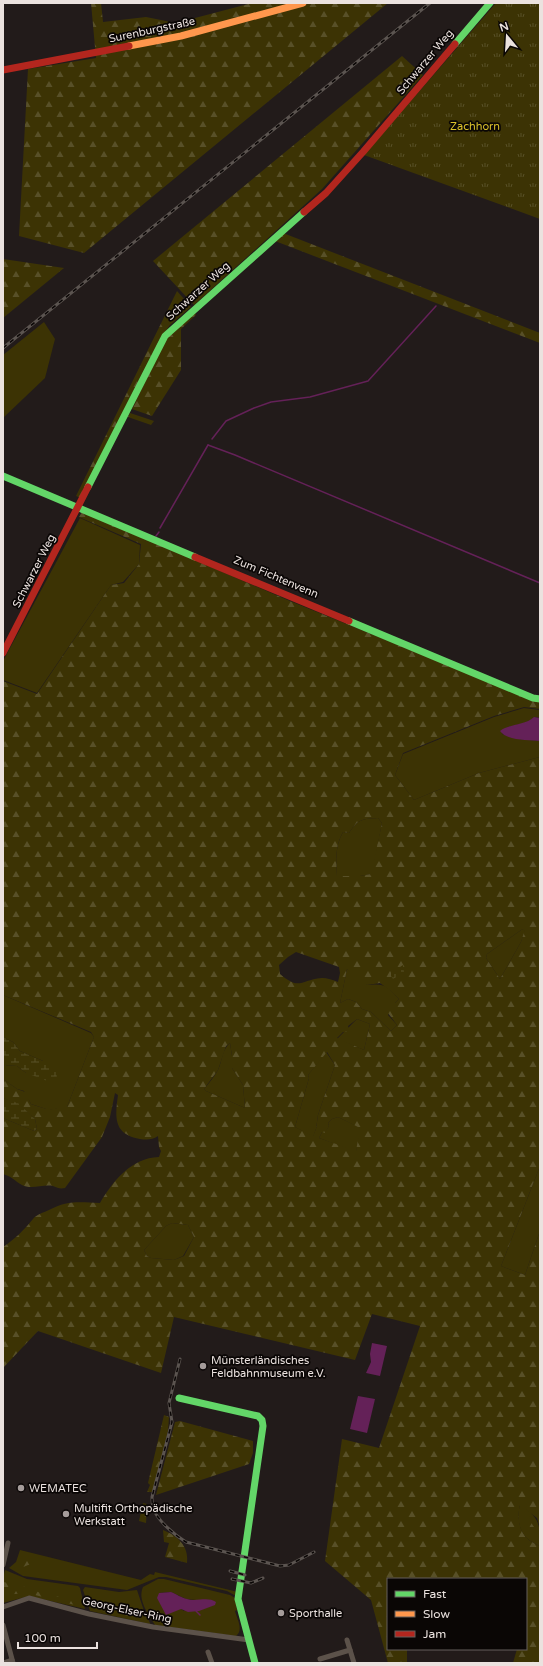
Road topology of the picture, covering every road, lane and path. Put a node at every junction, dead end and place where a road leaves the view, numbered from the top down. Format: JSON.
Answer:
{"nodes":[{"id":1,"x":303,"y":3,"type":"edge"},
{"id":2,"x":490,"y":3,"type":"edge"},
{"id":3,"x":3,"y":70,"type":"edge"},
{"id":4,"x":3,"y":476,"type":"edge"},
{"id":5,"x":79,"y":507,"type":"junction"},
{"id":6,"x":3,"y":653,"type":"edge"},
{"id":7,"x":540,"y":699,"type":"edge"},
{"id":8,"x":179,"y":1398,"type":"dead end"},
{"id":9,"x":8,"y":1543,"type":"dead end"},
{"id":10,"x":3,"y":1565,"type":"edge"},
{"id":11,"x":3,"y":1607,"type":"edge"},
{"id":12,"x":3,"y":1625,"type":"edge"},
{"id":13,"x":249,"y":1640,"type":"junction"},
{"id":14,"x":347,"y":1640,"type":"dead end"},
{"id":15,"x":350,"y":1650,"type":"junction"},
{"id":16,"x":208,"y":1652,"type":"dead end"},
{"id":17,"x":320,"y":1659,"type":"dead end"},
{"id":18,"x":13,"y":1661,"type":"edge"},
{"id":19,"x":3,"y":1663,"type":"edge"},
{"id":20,"x":212,"y":1663,"type":"edge"},
{"id":21,"x":255,"y":1663,"type":"edge"},
{"id":22,"x":354,"y":1663,"type":"edge"}],
"edges":[{"from":1,"to":3,"type":"street","name":"Surenburgstraße"},
{"from":2,"to":5,"type":"street","name":"Schwarzer Weg"},
{"from":4,"to":5,"type":"street","name":"Zum Fichtenvenn"},
{"from":5,"to":6,"type":"street","name":"Schwarzer Weg"},
{"from":5,"to":7,"type":"street","name":"Zum Fichtenvenn"},
{"from":8,"to":13,"type":"street"},
{"from":9,"to":10,"type":"street"},
{"from":11,"to":13,"type":"street","name":"Georg-Elser-Ring"},
{"from":12,"to":18,"type":"street"},
{"from":13,"to":21,"type":"street"},
{"from":14,"to":15,"type":"street"},
{"from":15,"to":17,"type":"street"},
{"from":15,"to":22,"type":"street"},
{"from":16,"to":20,"type":"street"},
{"from":18,"to":19,"type":"street"}]}
